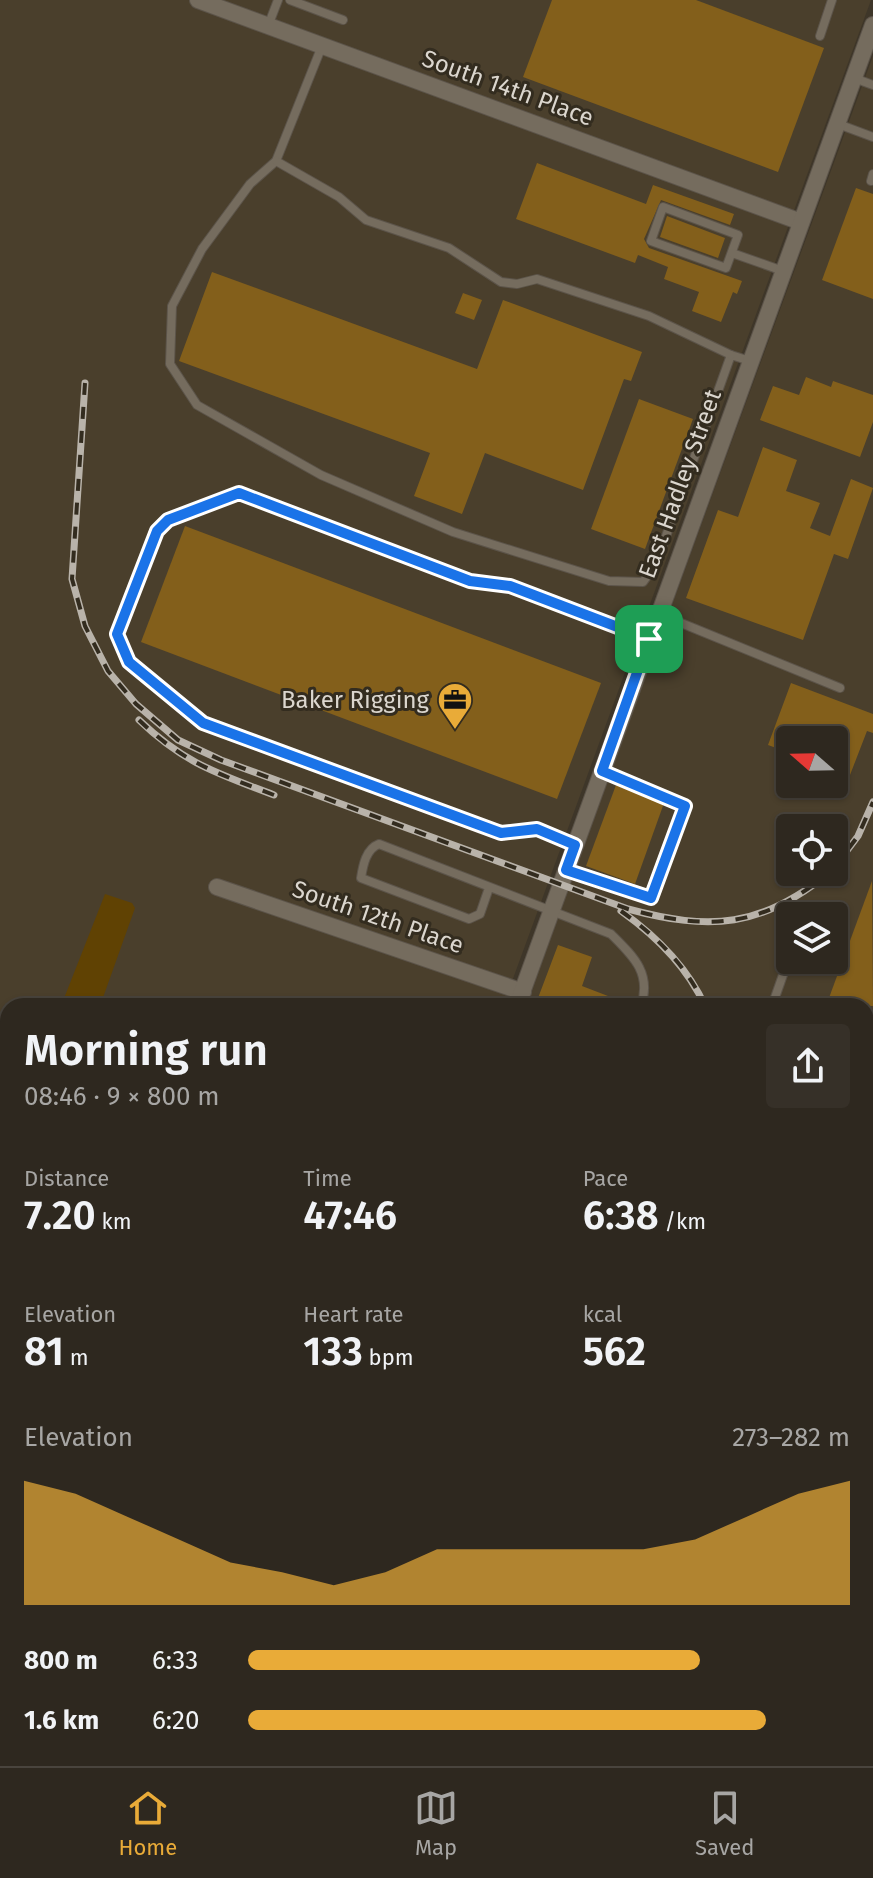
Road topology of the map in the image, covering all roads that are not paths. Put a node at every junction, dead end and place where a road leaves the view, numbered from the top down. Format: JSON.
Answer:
{"nodes":[{"id":1,"x":198,"y":0,"type":"edge"},
{"id":2,"x":278,"y":0,"type":"edge"},
{"id":3,"x":290,"y":0,"type":"edge"},
{"id":4,"x":832,"y":0,"type":"edge"},
{"id":5,"x":343,"y":20,"type":"dead end"},
{"id":6,"x":873,"y":25,"type":"edge"},
{"id":7,"x":268,"y":26,"type":"junction"},
{"id":8,"x":820,"y":36,"type":"dead end"},
{"id":9,"x":322,"y":46,"type":"junction"},
{"id":10,"x":854,"y":78,"type":"junction"},
{"id":11,"x":873,"y":85,"type":"edge"},
{"id":12,"x":837,"y":124,"type":"junction"},
{"id":13,"x":873,"y":137,"type":"edge"},
{"id":14,"x":276,"y":161,"type":"junction"},
{"id":15,"x":801,"y":222,"type":"junction"},
{"id":16,"x":732,"y":253,"type":"junction"},
{"id":17,"x":783,"y":271,"type":"junction"},
{"id":18,"x":731,"y":355,"type":"junction"},
{"id":19,"x":750,"y":361,"type":"junction"},
{"id":20,"x":659,"y":614,"type":"junction"},
{"id":21,"x":649,"y":639,"type":"junction"},
{"id":22,"x":840,"y":688,"type":"dead end"},
{"id":23,"x":602,"y":771,"type":"junction"},
{"id":24,"x":575,"y":845,"type":"junction"},
{"id":25,"x":566,"y":870,"type":"junction"},
{"id":26,"x":217,"y":887,"type":"dead end"},
{"id":27,"x":489,"y":888,"type":"junction"},
{"id":28,"x":551,"y":911,"type":"junction"},
{"id":29,"x":783,"y":974,"type":"edge"},
{"id":30,"x":517,"y":998,"type":"edge"},
{"id":31,"x":520,"y":998,"type":"edge"},
{"id":32,"x":642,"y":998,"type":"edge"},
{"id":33,"x":775,"y":998,"type":"edge"}],
"edges":[{"from":1,"to":7,"type":"street","name":"South 14th Place"},
{"from":2,"to":7,"type":"lane"},
{"from":3,"to":5,"type":"lane"},
{"from":4,"to":8,"type":"lane"},
{"from":6,"to":10,"type":"street","name":"East Hadley Street"},
{"from":7,"to":9,"type":"street","name":"South 14th Place"},
{"from":9,"to":14,"type":"lane"},
{"from":9,"to":15,"type":"street","name":"South 14th Place"},
{"from":10,"to":11,"type":"lane"},
{"from":10,"to":12,"type":"street","name":"East Hadley Street"},
{"from":12,"to":13,"type":"lane"},
{"from":12,"to":15,"type":"street","name":"East Hadley Street"},
{"from":14,"to":18,"type":"lane"},
{"from":14,"to":18,"type":"lane"},
{"from":15,"to":17,"type":"street","name":"East Hadley Street"},
{"from":16,"to":16,"type":"lane"},
{"from":16,"to":17,"type":"lane"},
{"from":17,"to":19,"type":"street","name":"East Hadley Street"},
{"from":18,"to":19,"type":"lane"},
{"from":19,"to":20,"type":"street","name":"East Hadley Street"},
{"from":20,"to":21,"type":"street","name":"East Hadley Street"},
{"from":20,"to":22,"type":"lane"},
{"from":21,"to":23,"type":"street","name":"East Hadley Street"},
{"from":21,"to":24,"type":"lane"},
{"from":23,"to":24,"type":"street","name":"East Hadley Street"},
{"from":23,"to":25,"type":"lane"},
{"from":24,"to":25,"type":"street","name":"East Hadley Street"},
{"from":25,"to":28,"type":"street","name":"East Hadley Street"},
{"from":26,"to":30,"type":"street","name":"South 12th Place"},
{"from":27,"to":27,"type":"lane"},
{"from":27,"to":28,"type":"lane"},
{"from":28,"to":31,"type":"street","name":"East Hadley Street"},
{"from":28,"to":32,"type":"lane"},
{"from":29,"to":33,"type":"lane"}]}
